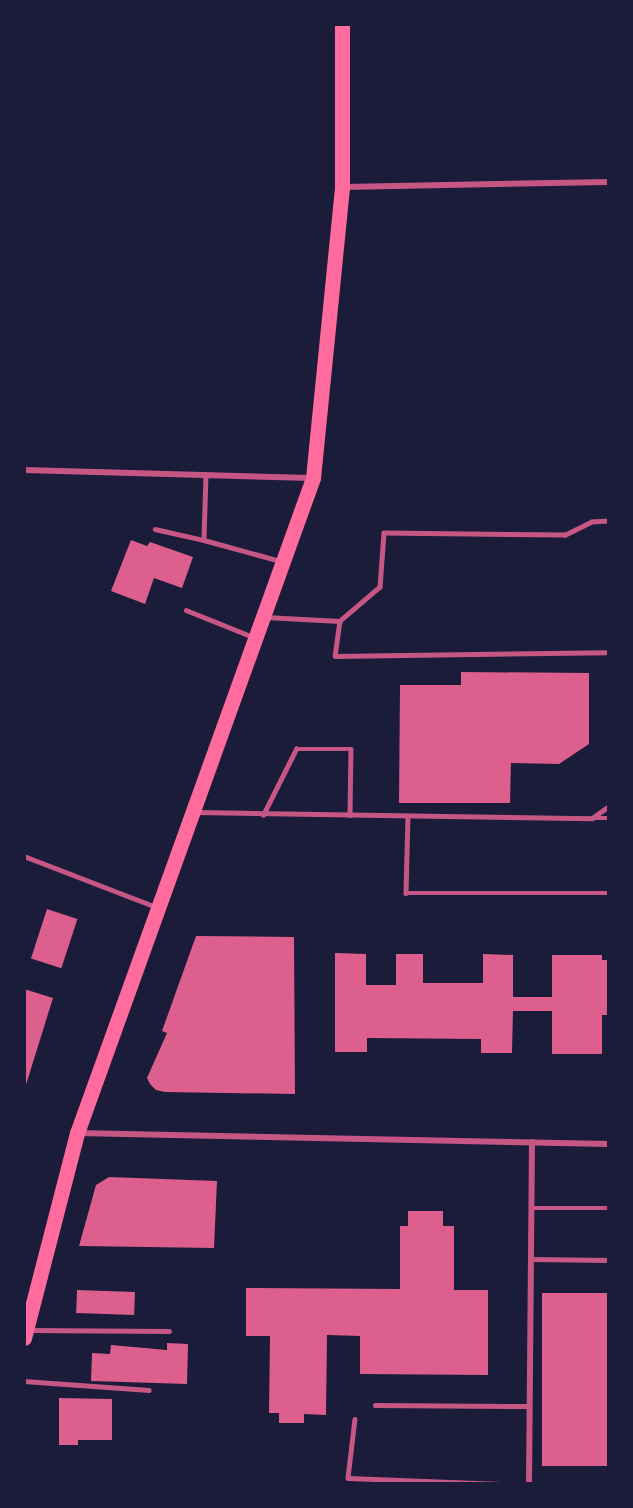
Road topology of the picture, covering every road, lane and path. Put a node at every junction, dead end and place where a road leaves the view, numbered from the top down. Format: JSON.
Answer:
{"nodes":[{"id":1,"x":342,"y":24,"type":"edge"},
{"id":2,"x":609,"y":183,"type":"edge"},
{"id":3,"x":342,"y":187,"type":"junction"},
{"id":4,"x":24,"y":470,"type":"edge"},
{"id":5,"x":206,"y":475,"type":"junction"},
{"id":6,"x":313,"y":478,"type":"junction"},
{"id":7,"x":609,"y":521,"type":"edge"},
{"id":8,"x":155,"y":529,"type":"dead end"},
{"id":9,"x":204,"y":540,"type":"junction"},
{"id":10,"x":282,"y":561,"type":"junction"},
{"id":11,"x":186,"y":610,"type":"dead end"},
{"id":12,"x":262,"y":617,"type":"junction"},
{"id":13,"x":340,"y":621,"type":"junction"},
{"id":14,"x":255,"y":638,"type":"junction"},
{"id":15,"x":609,"y":652,"type":"edge"},
{"id":16,"x":609,"y":806,"type":"edge"},
{"id":17,"x":192,"y":812,"type":"junction"},
{"id":18,"x":263,"y":815,"type":"junction"},
{"id":19,"x":350,"y":815,"type":"junction"},
{"id":20,"x":408,"y":816,"type":"junction"},
{"id":21,"x":591,"y":818,"type":"junction"},
{"id":22,"x":609,"y":818,"type":"edge"},
{"id":23,"x":24,"y":856,"type":"edge"},
{"id":24,"x":609,"y":893,"type":"edge"},
{"id":25,"x":160,"y":909,"type":"junction"},
{"id":26,"x":77,"y":1133,"type":"junction"},
{"id":27,"x":532,"y":1142,"type":"junction"},
{"id":28,"x":609,"y":1144,"type":"edge"},
{"id":29,"x":531,"y":1208,"type":"junction"},
{"id":30,"x":609,"y":1208,"type":"edge"},
{"id":31,"x":531,"y":1259,"type":"junction"},
{"id":32,"x":609,"y":1260,"type":"edge"},
{"id":33,"x":169,"y":1330,"type":"dead end"},
{"id":34,"x":25,"y":1334,"type":"edge"},
{"id":35,"x":24,"y":1381,"type":"edge"},
{"id":36,"x":149,"y":1390,"type":"dead end"},
{"id":37,"x":375,"y":1405,"type":"dead end"},
{"id":38,"x":529,"y":1406,"type":"junction"},
{"id":39,"x":355,"y":1419,"type":"dead end"},
{"id":40,"x":502,"y":1484,"type":"edge"},
{"id":41,"x":529,"y":1484,"type":"edge"}],
"edges":[{"from":1,"to":3,"type":"main road"},
{"from":2,"to":3,"type":"street"},
{"from":3,"to":6,"type":"main road"},
{"from":4,"to":5,"type":"street"},
{"from":5,"to":6,"type":"street"},
{"from":5,"to":9,"type":"lane"},
{"from":6,"to":10,"type":"main road"},
{"from":7,"to":13,"type":"lane"},
{"from":8,"to":9,"type":"lane"},
{"from":9,"to":10,"type":"lane"},
{"from":10,"to":12,"type":"main road"},
{"from":11,"to":14,"type":"lane"},
{"from":12,"to":13,"type":"lane"},
{"from":12,"to":14,"type":"main road"},
{"from":13,"to":15,"type":"lane"},
{"from":14,"to":17,"type":"main road"},
{"from":16,"to":21,"type":"lane"},
{"from":17,"to":18,"type":"lane"},
{"from":17,"to":25,"type":"main road"},
{"from":18,"to":19,"type":"lane"},
{"from":18,"to":19,"type":"lane"},
{"from":19,"to":20,"type":"lane"},
{"from":20,"to":21,"type":"lane"},
{"from":20,"to":24,"type":"lane"},
{"from":21,"to":22,"type":"lane"},
{"from":23,"to":25,"type":"lane"},
{"from":25,"to":26,"type":"main road"},
{"from":26,"to":27,"type":"street"},
{"from":26,"to":34,"type":"main road"},
{"from":27,"to":28,"type":"street"},
{"from":27,"to":29,"type":"street"},
{"from":29,"to":30,"type":"lane"},
{"from":29,"to":31,"type":"street"},
{"from":31,"to":32,"type":"lane"},
{"from":31,"to":38,"type":"street"},
{"from":33,"to":34,"type":"lane"},
{"from":35,"to":36,"type":"lane"},
{"from":37,"to":38,"type":"lane"},
{"from":38,"to":41,"type":"street"},
{"from":39,"to":40,"type":"lane"}]}
